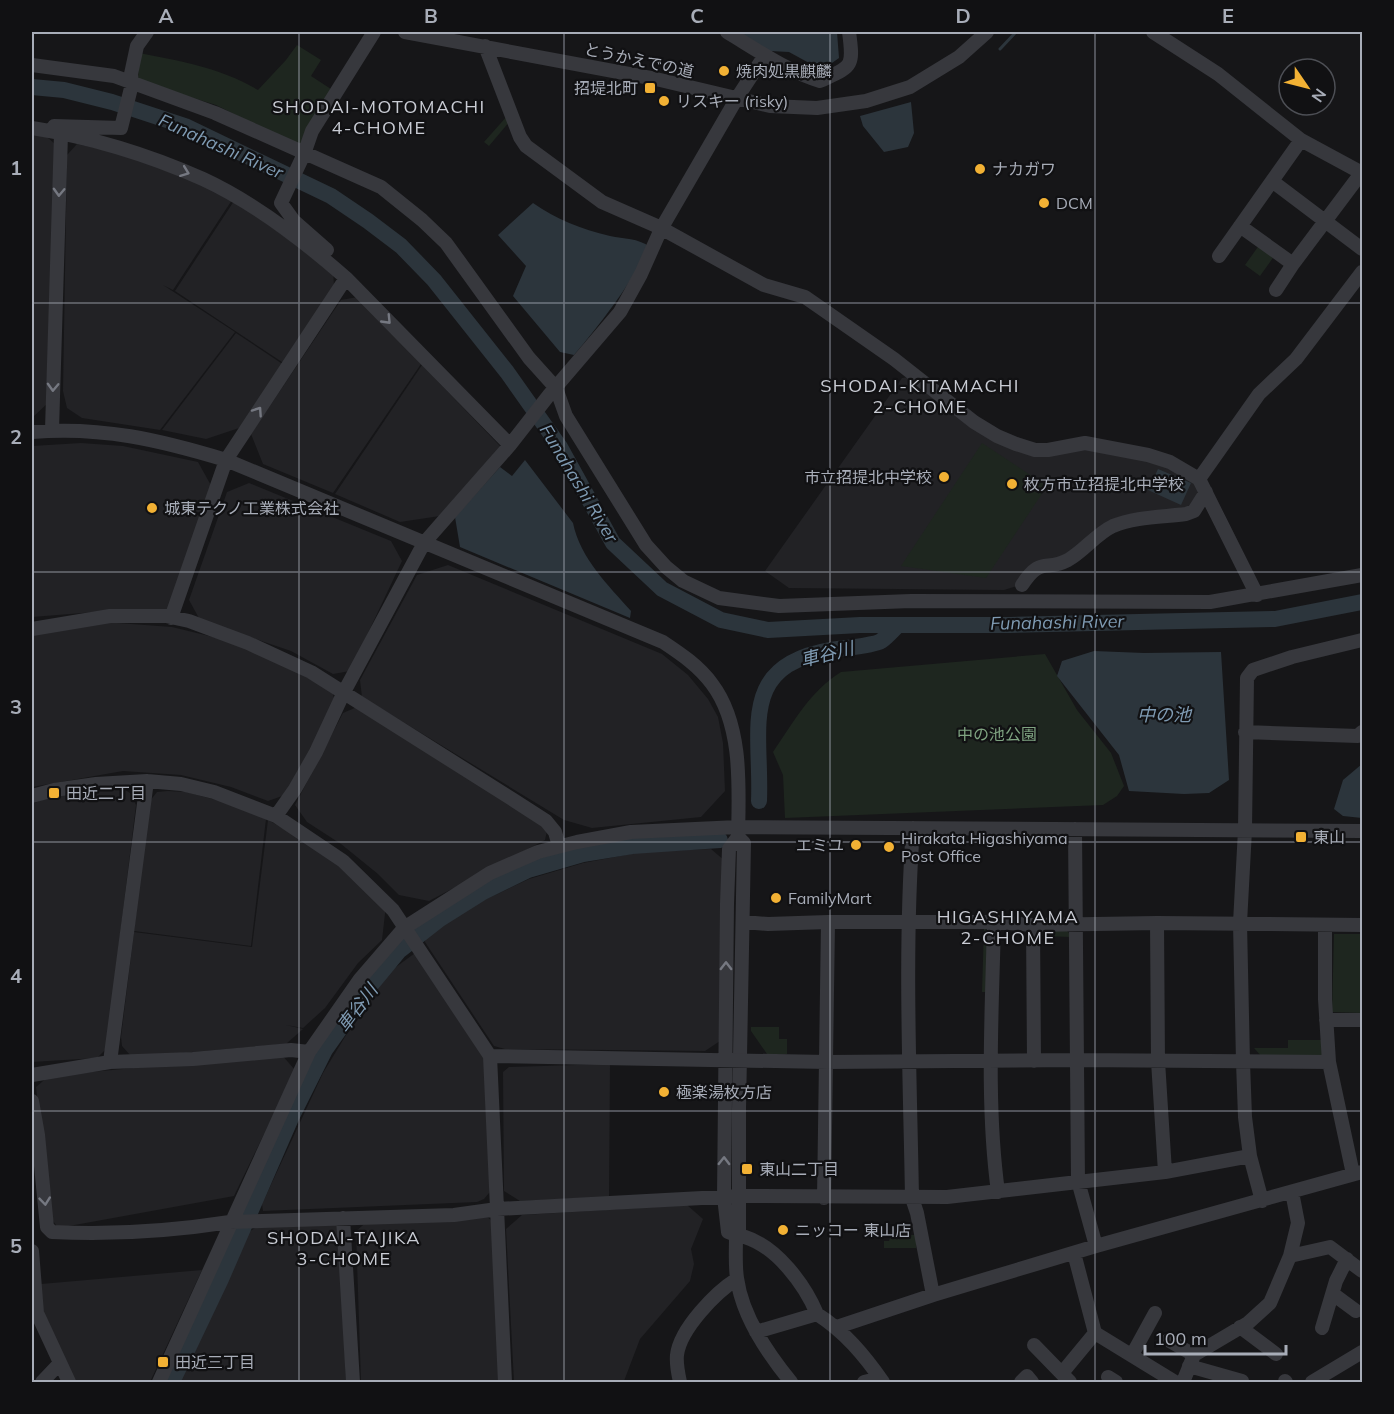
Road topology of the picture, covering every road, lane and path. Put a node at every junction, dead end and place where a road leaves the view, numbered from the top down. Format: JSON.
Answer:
{"nodes":[{"id":1,"x":147,"y":32,"type":"edge"},
{"id":2,"x":374,"y":32,"type":"edge"},
{"id":3,"x":405,"y":32,"type":"edge"},
{"id":4,"x":727,"y":32,"type":"edge"},
{"id":5,"x":849,"y":32,"type":"edge"},
{"id":6,"x":987,"y":32,"type":"edge"},
{"id":7,"x":1153,"y":32,"type":"edge"},
{"id":8,"x":475,"y":40,"type":"edge"},
{"id":9,"x":765,"y":55,"type":"junction"},
{"id":10,"x":32,"y":65,"type":"edge"},
{"id":11,"x":131,"y":86,"type":"junction"},
{"id":12,"x":737,"y":98,"type":"junction"},
{"id":13,"x":39,"y":129,"type":"edge"},
{"id":14,"x":61,"y":134,"type":"junction"},
{"id":15,"x":1301,"y":140,"type":"junction"},
{"id":16,"x":303,"y":155,"type":"junction"},
{"id":17,"x":1362,"y":173,"type":"edge"},
{"id":18,"x":1272,"y":181,"type":"junction"},
{"id":19,"x":1325,"y":221,"type":"junction"},
{"id":20,"x":1240,"y":226,"type":"junction"},
{"id":21,"x":661,"y":229,"type":"junction"},
{"id":22,"x":1362,"y":249,"type":"edge"},
{"id":23,"x":1219,"y":256,"type":"dead end"},
{"id":24,"x":323,"y":258,"type":"junction"},
{"id":25,"x":1293,"y":264,"type":"junction"},
{"id":26,"x":1362,"y":272,"type":"edge"},
{"id":27,"x":346,"y":278,"type":"junction"},
{"id":28,"x":1276,"y":290,"type":"dead end"},
{"id":29,"x":553,"y":391,"type":"junction"},
{"id":30,"x":52,"y":430,"type":"junction"},
{"id":31,"x":32,"y":432,"type":"edge"},
{"id":32,"x":510,"y":445,"type":"junction"},
{"id":33,"x":226,"y":460,"type":"junction"},
{"id":34,"x":1202,"y":486,"type":"junction"},
{"id":35,"x":424,"y":543,"type":"junction"},
{"id":36,"x":1362,"y":575,"type":"edge"},
{"id":37,"x":1022,"y":585,"type":"dead end"},
{"id":38,"x":1257,"y":595,"type":"junction"},
{"id":39,"x":171,"y":618,"type":"junction"},
{"id":40,"x":32,"y":629,"type":"edge"},
{"id":41,"x":1362,"y":640,"type":"edge"},
{"id":42,"x":344,"y":692,"type":"junction"},
{"id":43,"x":1245,"y":732,"type":"junction"},
{"id":44,"x":1362,"y":732,"type":"edge"},
{"id":45,"x":147,"y":781,"type":"junction"},
{"id":46,"x":32,"y":796,"type":"edge"},
{"id":47,"x":276,"y":816,"type":"junction"},
{"id":48,"x":913,"y":828,"type":"junction"},
{"id":49,"x":1075,"y":829,"type":"junction"},
{"id":50,"x":1245,"y":830,"type":"junction"},
{"id":51,"x":1362,"y":831,"type":"edge"},
{"id":52,"x":738,"y":832,"type":"junction"},
{"id":53,"x":559,"y":846,"type":"junction"},
{"id":54,"x":743,"y":922,"type":"junction"},
{"id":55,"x":828,"y":922,"type":"junction"},
{"id":56,"x":910,"y":922,"type":"junction"},
{"id":57,"x":994,"y":922,"type":"junction"},
{"id":58,"x":1157,"y":923,"type":"junction"},
{"id":59,"x":1240,"y":923,"type":"junction"},
{"id":60,"x":1076,"y":924,"type":"junction"},
{"id":61,"x":1033,"y":925,"type":"junction"},
{"id":62,"x":1324,"y":925,"type":"junction"},
{"id":63,"x":1362,"y":925,"type":"edge"},
{"id":64,"x":411,"y":937,"type":"junction"},
{"id":65,"x":1326,"y":1020,"type":"junction"},
{"id":66,"x":1362,"y":1020,"type":"edge"},
{"id":67,"x":309,"y":1052,"type":"junction"},
{"id":68,"x":490,"y":1056,"type":"junction"},
{"id":69,"x":726,"y":1059,"type":"junction"},
{"id":70,"x":740,"y":1059,"type":"junction"},
{"id":71,"x":1034,"y":1060,"type":"junction"},
{"id":72,"x":1077,"y":1060,"type":"junction"},
{"id":73,"x":990,"y":1061,"type":"junction"},
{"id":74,"x":1158,"y":1061,"type":"junction"},
{"id":75,"x":110,"y":1062,"type":"junction"},
{"id":76,"x":826,"y":1062,"type":"junction"},
{"id":77,"x":909,"y":1062,"type":"junction"},
{"id":78,"x":1243,"y":1062,"type":"junction"},
{"id":79,"x":1329,"y":1062,"type":"junction"},
{"id":80,"x":32,"y":1075,"type":"edge"},
{"id":81,"x":32,"y":1101,"type":"edge"},
{"id":82,"x":1250,"y":1156,"type":"junction"},
{"id":83,"x":1165,"y":1172,"type":"junction"},
{"id":84,"x":1358,"y":1173,"type":"edge"},
{"id":85,"x":1078,"y":1181,"type":"junction"},
{"id":86,"x":998,"y":1192,"type":"junction"},
{"id":87,"x":1292,"y":1192,"type":"junction"},
{"id":88,"x":739,"y":1196,"type":"junction"},
{"id":89,"x":724,"y":1197,"type":"junction"},
{"id":90,"x":824,"y":1198,"type":"junction"},
{"id":91,"x":912,"y":1198,"type":"junction"},
{"id":92,"x":1263,"y":1201,"type":"junction"},
{"id":93,"x":496,"y":1209,"type":"junction"},
{"id":94,"x":343,"y":1218,"type":"junction"},
{"id":95,"x":242,"y":1221,"type":"junction"},
{"id":96,"x":736,"y":1236,"type":"junction"},
{"id":97,"x":1096,"y":1246,"type":"junction"},
{"id":98,"x":32,"y":1251,"type":"edge"},
{"id":99,"x":1074,"y":1253,"type":"junction"},
{"id":100,"x":1290,"y":1256,"type":"junction"},
{"id":101,"x":1347,"y":1259,"type":"junction"},
{"id":102,"x":1362,"y":1271,"type":"edge"},
{"id":103,"x":737,"y":1279,"type":"junction"},
{"id":104,"x":1333,"y":1294,"type":"junction"},
{"id":105,"x":933,"y":1295,"type":"junction"},
{"id":106,"x":1356,"y":1311,"type":"dead end"},
{"id":107,"x":1155,"y":1313,"type":"dead end"},
{"id":108,"x":817,"y":1314,"type":"junction"},
{"id":109,"x":34,"y":1318,"type":"edge"},
{"id":110,"x":837,"y":1327,"type":"junction"},
{"id":111,"x":1240,"y":1327,"type":"junction"},
{"id":112,"x":1322,"y":1328,"type":"dead end"},
{"id":113,"x":756,"y":1332,"type":"junction"},
{"id":114,"x":1095,"y":1333,"type":"junction"},
{"id":115,"x":1168,"y":1340,"type":"dead end"},
{"id":116,"x":1034,"y":1345,"type":"dead end"},
{"id":117,"x":1362,"y":1352,"type":"edge"},
{"id":118,"x":1276,"y":1353,"type":"dead end"},
{"id":119,"x":1132,"y":1355,"type":"junction"},
{"id":120,"x":1192,"y":1361,"type":"junction"},
{"id":121,"x":60,"y":1363,"type":"junction"},
{"id":122,"x":1066,"y":1378,"type":"edge"},
{"id":123,"x":881,"y":1380,"type":"edge"},
{"id":124,"x":1242,"y":1381,"type":"dead end"},
{"id":125,"x":42,"y":1383,"type":"edge"},
{"id":126,"x":69,"y":1383,"type":"edge"},
{"id":127,"x":159,"y":1383,"type":"edge"},
{"id":128,"x":353,"y":1383,"type":"edge"},
{"id":129,"x":505,"y":1383,"type":"edge"},
{"id":130,"x":680,"y":1383,"type":"edge"},
{"id":131,"x":791,"y":1383,"type":"edge"},
{"id":132,"x":864,"y":1383,"type":"edge"},
{"id":133,"x":1021,"y":1383,"type":"edge"},
{"id":134,"x":1032,"y":1383,"type":"edge"},
{"id":135,"x":1175,"y":1383,"type":"edge"},
{"id":136,"x":1183,"y":1383,"type":"edge"},
{"id":137,"x":1312,"y":1383,"type":"edge"}],
"edges":[{"from":1,"to":11,"type":"street"},
{"from":2,"to":16,"type":"street"},
{"from":3,"to":8,"type":"street","name":"とうかえでの道"},
{"from":4,"to":9,"type":"street"},
{"from":5,"to":9,"type":"street"},
{"from":6,"to":12,"type":"street","name":"とうかえでの道"},
{"from":7,"to":15,"type":"street"},
{"from":8,"to":12,"type":"street","name":"とうかえでの道"},
{"from":8,"to":21,"type":"street"},
{"from":9,"to":12,"type":"street"},
{"from":10,"to":11,"type":"street"},
{"from":11,"to":13,"type":"street"},
{"from":11,"to":16,"type":"street"},
{"from":12,"to":21,"type":"street"},
{"from":13,"to":14,"type":"street"},
{"from":14,"to":24,"type":"street","one_way":true},
{"from":14,"to":30,"type":"street","one_way":true},
{"from":15,"to":17,"type":"street"},
{"from":15,"to":18,"type":"street"},
{"from":16,"to":24,"type":"street"},
{"from":16,"to":29,"type":"street"},
{"from":17,"to":19,"type":"street"},
{"from":18,"to":19,"type":"street"},
{"from":18,"to":20,"type":"street"},
{"from":19,"to":22,"type":"street"},
{"from":19,"to":25,"type":"street"},
{"from":20,"to":23,"type":"street"},
{"from":20,"to":25,"type":"street"},
{"from":21,"to":29,"type":"street"},
{"from":21,"to":34,"type":"street"},
{"from":24,"to":27,"type":"street"},
{"from":25,"to":28,"type":"street"},
{"from":26,"to":34,"type":"street"},
{"from":27,"to":32,"type":"street","one_way":true},
{"from":33,"to":27,"type":"street","one_way":true},
{"from":29,"to":32,"type":"street"},
{"from":29,"to":38,"type":"street"},
{"from":30,"to":31,"type":"street"},
{"from":30,"to":33,"type":"street"},
{"from":32,"to":35,"type":"street"},
{"from":33,"to":35,"type":"street"},
{"from":33,"to":39,"type":"street"},
{"from":34,"to":37,"type":"street"},
{"from":34,"to":38,"type":"street"},
{"from":35,"to":42,"type":"street"},
{"from":35,"to":52,"type":"street"},
{"from":36,"to":38,"type":"street"},
{"from":39,"to":40,"type":"street"},
{"from":39,"to":42,"type":"street"},
{"from":41,"to":43,"type":"street"},
{"from":42,"to":47,"type":"street"},
{"from":42,"to":53,"type":"street"},
{"from":43,"to":44,"type":"street"},
{"from":43,"to":50,"type":"street"},
{"from":45,"to":46,"type":"street"},
{"from":45,"to":47,"type":"street"},
{"from":45,"to":75,"type":"street"},
{"from":47,"to":64,"type":"street"},
{"from":48,"to":49,"type":"street"},
{"from":48,"to":52,"type":"street"},
{"from":48,"to":56,"type":"street"},
{"from":49,"to":50,"type":"street"},
{"from":49,"to":60,"type":"street"},
{"from":50,"to":51,"type":"street"},
{"from":50,"to":59,"type":"street"},
{"from":52,"to":53,"type":"street"},
{"from":52,"to":54,"type":"street"},
{"from":69,"to":52,"type":"street","one_way":true},
{"from":53,"to":64,"type":"street"},
{"from":54,"to":55,"type":"street"},
{"from":54,"to":70,"type":"street"},
{"from":55,"to":56,"type":"street"},
{"from":55,"to":76,"type":"street"},
{"from":56,"to":57,"type":"street"},
{"from":56,"to":77,"type":"street"},
{"from":57,"to":61,"type":"street"},
{"from":57,"to":73,"type":"street"},
{"from":58,"to":59,"type":"street"},
{"from":58,"to":60,"type":"street"},
{"from":58,"to":74,"type":"street"},
{"from":59,"to":62,"type":"street"},
{"from":59,"to":78,"type":"street"},
{"from":60,"to":61,"type":"street"},
{"from":60,"to":72,"type":"street"},
{"from":61,"to":71,"type":"street"},
{"from":62,"to":63,"type":"street"},
{"from":62,"to":65,"type":"street"},
{"from":64,"to":67,"type":"street"},
{"from":64,"to":68,"type":"street"},
{"from":65,"to":66,"type":"street"},
{"from":65,"to":79,"type":"street"},
{"from":67,"to":75,"type":"street"},
{"from":67,"to":95,"type":"street"},
{"from":68,"to":69,"type":"street"},
{"from":68,"to":93,"type":"street"},
{"from":69,"to":70,"type":"street"},
{"from":89,"to":69,"type":"street","one_way":true},
{"from":70,"to":76,"type":"street"},
{"from":70,"to":88,"type":"street"},
{"from":71,"to":72,"type":"street"},
{"from":71,"to":73,"type":"street"},
{"from":72,"to":74,"type":"street"},
{"from":72,"to":85,"type":"street"},
{"from":73,"to":77,"type":"street"},
{"from":73,"to":86,"type":"street"},
{"from":74,"to":78,"type":"street"},
{"from":74,"to":83,"type":"street"},
{"from":75,"to":80,"type":"street"},
{"from":76,"to":77,"type":"street"},
{"from":76,"to":90,"type":"street"},
{"from":77,"to":91,"type":"street"},
{"from":78,"to":79,"type":"street"},
{"from":78,"to":82,"type":"street"},
{"from":79,"to":84,"type":"street"},
{"from":81,"to":95,"type":"street","one_way":true},
{"from":82,"to":83,"type":"street"},
{"from":82,"to":92,"type":"street"},
{"from":83,"to":85,"type":"street"},
{"from":84,"to":87,"type":"street"},
{"from":85,"to":86,"type":"street"},
{"from":85,"to":97,"type":"street"},
{"from":86,"to":91,"type":"street"},
{"from":87,"to":92,"type":"street"},
{"from":87,"to":100,"type":"street"},
{"from":88,"to":89,"type":"street"},
{"from":88,"to":90,"type":"street"},
{"from":88,"to":96,"type":"street"},
{"from":89,"to":93,"type":"street"},
{"from":89,"to":96,"type":"street"},
{"from":90,"to":91,"type":"street"},
{"from":91,"to":105,"type":"street"},
{"from":92,"to":97,"type":"street"},
{"from":93,"to":94,"type":"street"},
{"from":93,"to":129,"type":"street"},
{"from":94,"to":95,"type":"street"},
{"from":94,"to":128,"type":"street"},
{"from":95,"to":127,"type":"street"},
{"from":96,"to":103,"type":"street"},
{"from":96,"to":108,"type":"street"},
{"from":97,"to":99,"type":"street"},
{"from":98,"to":109,"type":"street"},
{"from":99,"to":105,"type":"street"},
{"from":99,"to":114,"type":"street"},
{"from":100,"to":101,"type":"street"},
{"from":100,"to":111,"type":"street"},
{"from":101,"to":102,"type":"street"},
{"from":101,"to":104,"type":"street"},
{"from":103,"to":113,"type":"street"},
{"from":103,"to":130,"type":"street"},
{"from":104,"to":106,"type":"street"},
{"from":104,"to":112,"type":"street"},
{"from":105,"to":110,"type":"street"},
{"from":107,"to":119,"type":"street"},
{"from":108,"to":110,"type":"street"},
{"from":108,"to":113,"type":"street"},
{"from":109,"to":121,"type":"street"},
{"from":110,"to":123,"type":"street"},
{"from":111,"to":118,"type":"street"},
{"from":111,"to":120,"type":"street"},
{"from":113,"to":131,"type":"street"},
{"from":114,"to":119,"type":"street"},
{"from":114,"to":122,"type":"street"},
{"from":115,"to":120,"type":"street"},
{"from":116,"to":122,"type":"street"},
{"from":117,"to":137,"type":"street"},
{"from":119,"to":135,"type":"street"},
{"from":120,"to":124,"type":"street"},
{"from":120,"to":136,"type":"street"},
{"from":121,"to":125,"type":"street"},
{"from":121,"to":126,"type":"street"},
{"from":123,"to":132,"type":"street"},
{"from":133,"to":134,"type":"street"}]}
